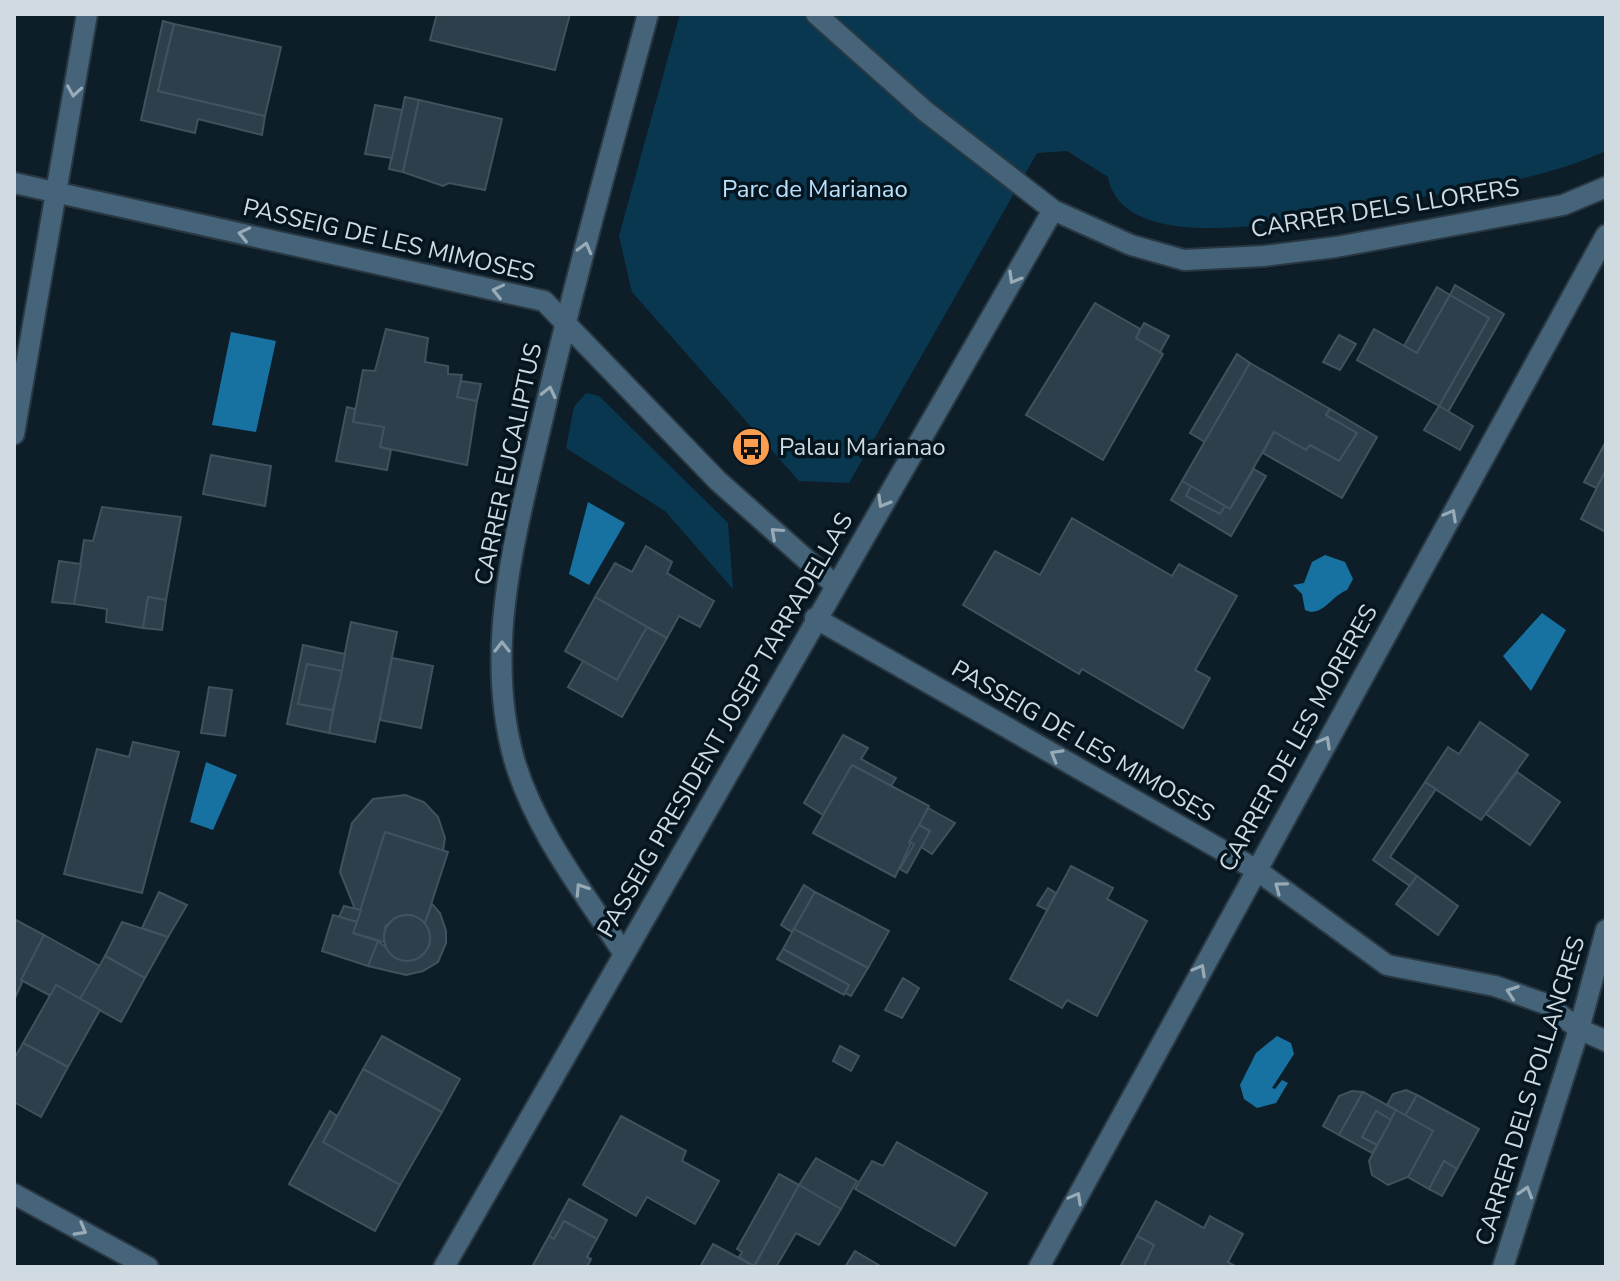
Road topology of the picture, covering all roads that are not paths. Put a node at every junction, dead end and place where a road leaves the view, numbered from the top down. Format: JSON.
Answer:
{"nodes":[{"id":1,"x":87,"y":14,"type":"edge"},
{"id":2,"x":648,"y":14,"type":"edge"},
{"id":3,"x":816,"y":14,"type":"edge"},
{"id":4,"x":14,"y":183,"type":"edge"},
{"id":5,"x":1606,"y":187,"type":"edge"},
{"id":6,"x":57,"y":192,"type":"junction"},
{"id":7,"x":1053,"y":210,"type":"junction"},
{"id":8,"x":1606,"y":235,"type":"edge"},
{"id":9,"x":564,"y":324,"type":"junction"},
{"id":10,"x":14,"y":434,"type":"edge"},
{"id":11,"x":835,"y":585,"type":"junction"},
{"id":12,"x":815,"y":618,"type":"junction"},
{"id":13,"x":1255,"y":869,"type":"junction"},
{"id":14,"x":1606,"y":930,"type":"edge"},
{"id":15,"x":624,"y":954,"type":"junction"},
{"id":16,"x":1579,"y":1029,"type":"junction"},
{"id":17,"x":1606,"y":1041,"type":"edge"},
{"id":18,"x":14,"y":1194,"type":"edge"},
{"id":19,"x":148,"y":1267,"type":"edge"},
{"id":20,"x":444,"y":1267,"type":"edge"},
{"id":21,"x":1039,"y":1267,"type":"edge"},
{"id":22,"x":1503,"y":1267,"type":"edge"}],
"edges":[{"from":1,"to":6,"type":"street","one_way":true},
{"from":9,"to":2,"type":"street","name":"CARRER EUCALIPTUS","one_way":true},
{"from":3,"to":7,"type":"street","name":"CARRER DELS LLORERS"},
{"from":4,"to":6,"type":"street","name":"PASSEIG DE LES MIMOSES"},
{"from":5,"to":7,"type":"street","name":"CARRER DELS LLORERS"},
{"from":9,"to":6,"type":"street","name":"PASSEIG DE LES MIMOSES","one_way":true},
{"from":6,"to":10,"type":"street"},
{"from":7,"to":11,"type":"street","name":"PASSEIG PRESIDENT JOSEP TARRADELLAS","one_way":true},
{"from":13,"to":8,"type":"street","name":"CARRER DE LES MORERES","one_way":true},
{"from":11,"to":9,"type":"street","name":"PASSEIG DE LES MIMOSES","one_way":true},
{"from":15,"to":9,"type":"street","name":"CARRER EUCALIPTUS","one_way":true},
{"from":11,"to":12,"type":"street","name":"PASSEIG PRESIDENT JOSEP TARRADELLAS"},
{"from":13,"to":12,"type":"street","name":"PASSEIG DE LES MIMOSES","one_way":true},
{"from":12,"to":15,"type":"street","name":"PASSEIG PRESIDENT JOSEP TARRADELLAS"},
{"from":16,"to":13,"type":"street","name":"PASSEIG DE LES MIMOSES","one_way":true},
{"from":21,"to":13,"type":"street","name":"CARRER DE LES MORERES","one_way":true},
{"from":14,"to":16,"type":"street","name":"CARRER DELS POLLANCRES"},
{"from":15,"to":20,"type":"street","name":"PASSEIG PRESIDENT JOSEP TARRADELLAS"},
{"from":16,"to":17,"type":"street","name":"PASSEIG DE LES MIMOSES"},
{"from":22,"to":16,"type":"street","name":"CARRER DELS POLLANCRES","one_way":true},
{"from":18,"to":19,"type":"street","one_way":true}]}
